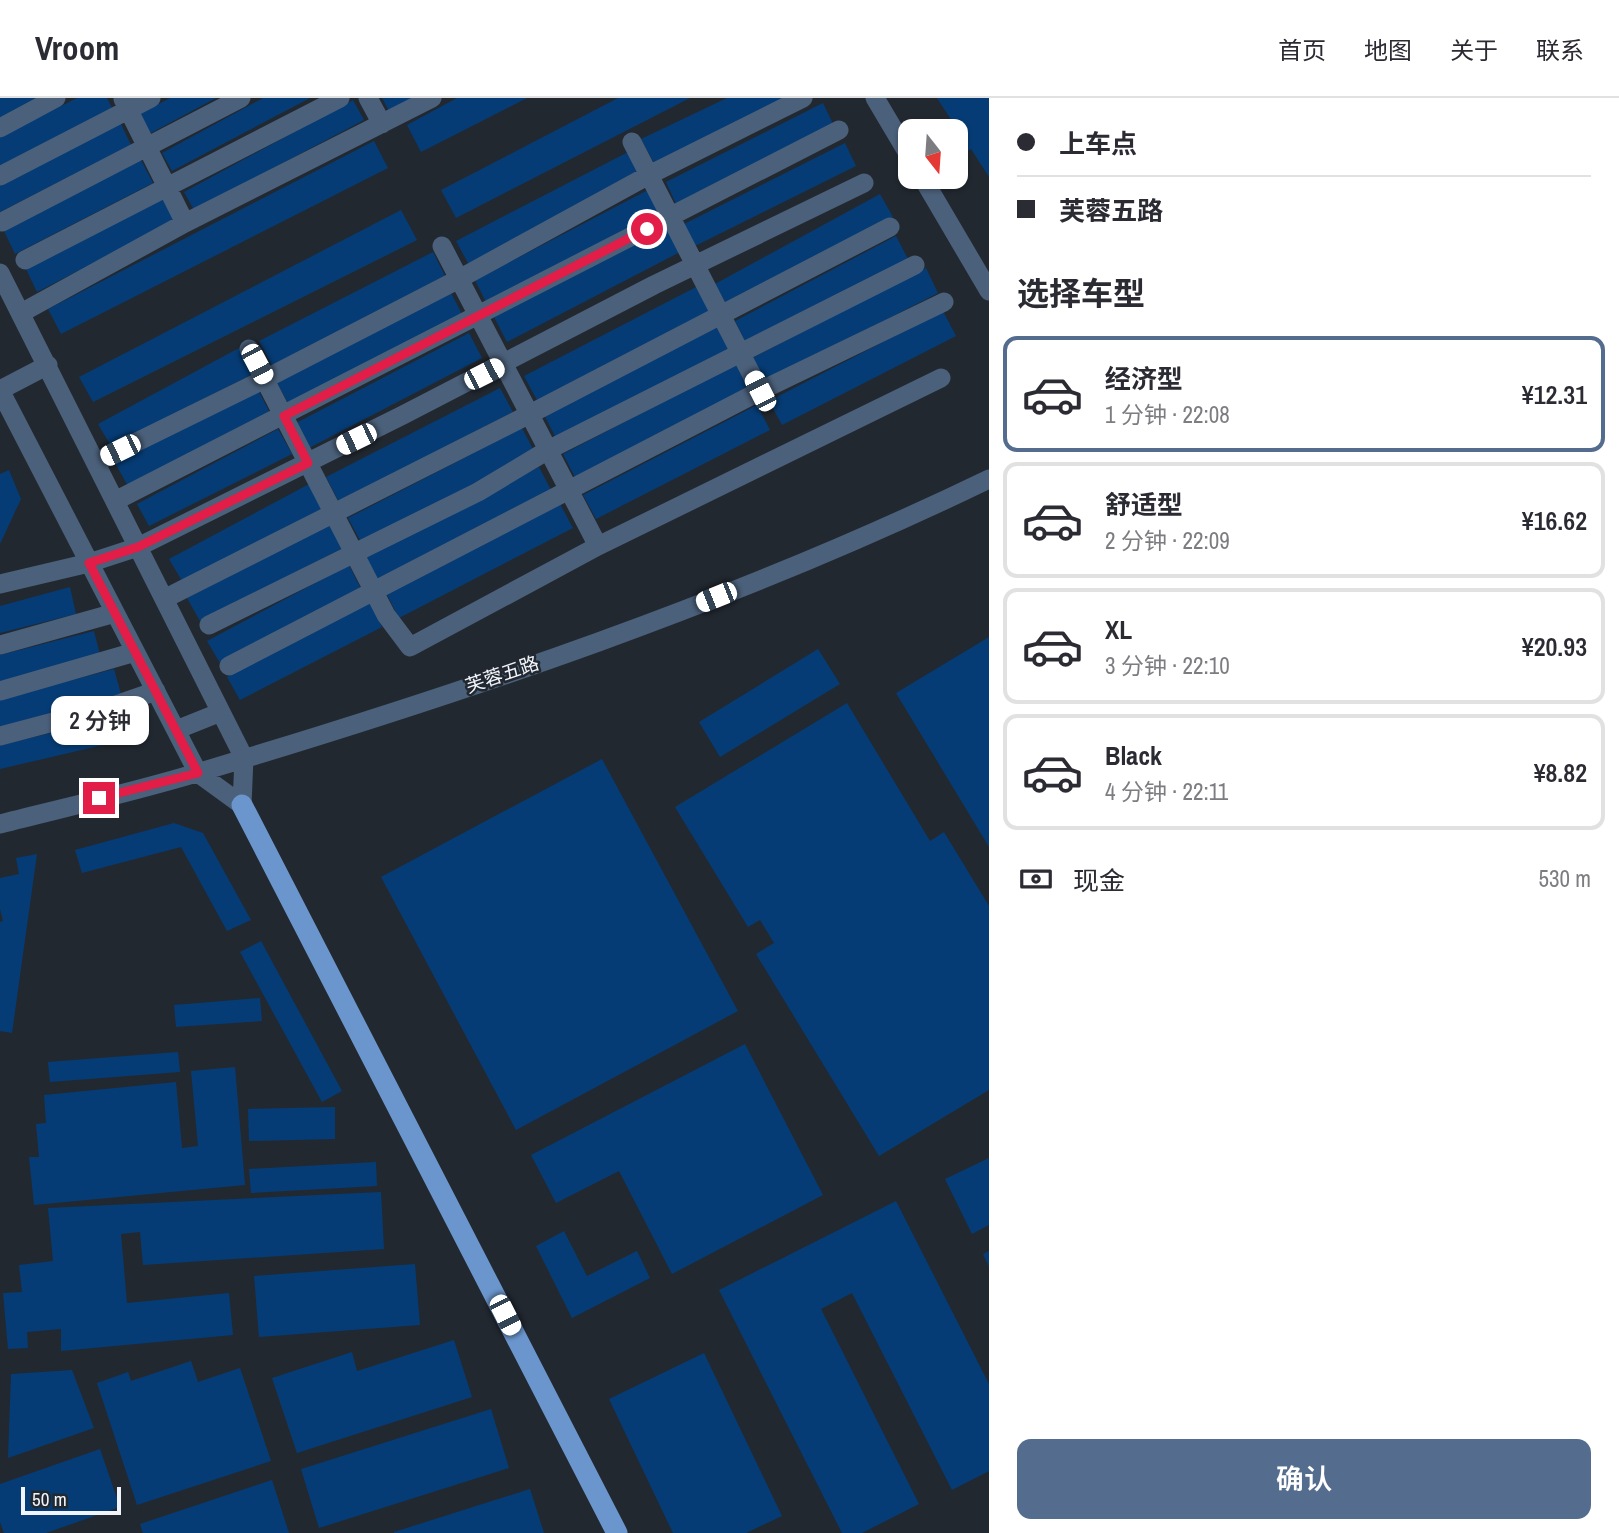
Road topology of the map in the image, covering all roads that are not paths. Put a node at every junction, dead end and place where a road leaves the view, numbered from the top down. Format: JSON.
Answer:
{"nodes":[{"id":1,"x":56,"y":98,"type":"edge"},
{"id":2,"x":151,"y":98,"type":"edge"},
{"id":3,"x":241,"y":98,"type":"edge"},
{"id":4,"x":341,"y":98,"type":"edge"},
{"id":5,"x":368,"y":98,"type":"edge"},
{"id":6,"x":432,"y":98,"type":"edge"},
{"id":7,"x":803,"y":98,"type":"edge"},
{"id":8,"x":875,"y":98,"type":"edge"},
{"id":9,"x":125,"y":104,"type":"edge"},
{"id":10,"x":382,"y":124,"type":"junction"},
{"id":11,"x":0,"y":128,"type":"edge"},
{"id":12,"x":839,"y":130,"type":"dead end"},
{"id":13,"x":898,"y":137,"type":"edge"},
{"id":14,"x":632,"y":142,"type":"dead end"},
{"id":15,"x":147,"y":147,"type":"junction"},
{"id":16,"x":649,"y":175,"type":"junction"},
{"id":17,"x":0,"y":176,"type":"edge"},
{"id":18,"x":864,"y":183,"type":"dead end"},
{"id":19,"x":167,"y":186,"type":"junction"},
{"id":20,"x":929,"y":189,"type":"edge"},
{"id":21,"x":671,"y":217,"type":"junction"},
{"id":22,"x":2,"y":222,"type":"dead end"},
{"id":23,"x":185,"y":223,"type":"junction"},
{"id":24,"x":890,"y":227,"type":"dead end"},
{"id":25,"x":442,"y":246,"type":"dead end"},
{"id":26,"x":25,"y":260,"type":"dead end"},
{"id":27,"x":695,"y":265,"type":"junction"},
{"id":28,"x":915,"y":265,"type":"dead end"},
{"id":29,"x":0,"y":274,"type":"edge"},
{"id":30,"x":459,"y":279,"type":"junction"},
{"id":31,"x":989,"y":291,"type":"edge"},
{"id":32,"x":944,"y":302,"type":"dead end"},
{"id":33,"x":21,"y":313,"type":"junction"},
{"id":34,"x":721,"y":315,"type":"junction"},
{"id":35,"x":478,"y":316,"type":"junction"},
{"id":36,"x":249,"y":349,"type":"dead end"},
{"id":37,"x":740,"y":353,"type":"junction"},
{"id":38,"x":504,"y":363,"type":"junction"},
{"id":39,"x":48,"y":365,"type":"junction"},
{"id":40,"x":941,"y":378,"type":"dead end"},
{"id":41,"x":265,"y":379,"type":"junction"},
{"id":42,"x":0,"y":390,"type":"edge"},
{"id":43,"x":760,"y":391,"type":"junction"},
{"id":44,"x":530,"y":414,"type":"junction"},
{"id":45,"x":284,"y":416,"type":"junction"},
{"id":46,"x":548,"y":450,"type":"junction"},
{"id":47,"x":96,"y":462,"type":"junction"},
{"id":48,"x":308,"y":463,"type":"junction"},
{"id":49,"x":989,"y":479,"type":"edge"},
{"id":50,"x":569,"y":491,"type":"junction"},
{"id":51,"x":116,"y":501,"type":"junction"},
{"id":52,"x":334,"y":514,"type":"junction"},
{"id":53,"x":598,"y":546,"type":"junction"},
{"id":54,"x":138,"y":547,"type":"junction"},
{"id":55,"x":354,"y":553,"type":"junction"},
{"id":56,"x":89,"y":563,"type":"junction"},
{"id":57,"x":0,"y":584,"type":"edge"},
{"id":58,"x":374,"y":591,"type":"junction"},
{"id":59,"x":164,"y":599,"type":"junction"},
{"id":60,"x":115,"y":613,"type":"junction"},
{"id":61,"x":209,"y":625,"type":"dead end"},
{"id":62,"x":0,"y":645,"type":"edge"},
{"id":63,"x":135,"y":652,"type":"junction"},
{"id":64,"x":229,"y":666,"type":"dead end"},
{"id":65,"x":0,"y":691,"type":"edge"},
{"id":66,"x":156,"y":691,"type":"junction"},
{"id":67,"x":220,"y":712,"type":"junction"},
{"id":68,"x":176,"y":730,"type":"junction"},
{"id":69,"x":0,"y":736,"type":"edge"},
{"id":70,"x":244,"y":758,"type":"junction"},
{"id":71,"x":198,"y":773,"type":"junction"},
{"id":72,"x":242,"y":805,"type":"junction"},
{"id":73,"x":0,"y":824,"type":"edge"},
{"id":74,"x":617,"y":1533,"type":"edge"}],
"edges":[{"from":1,"to":11,"type":"street"},
{"from":2,"to":9,"type":"street"},
{"from":3,"to":15,"type":"street"},
{"from":4,"to":19,"type":"street"},
{"from":5,"to":10,"type":"street"},
{"from":6,"to":10,"type":"street"},
{"from":7,"to":16,"type":"street"},
{"from":8,"to":13,"type":"street"},
{"from":9,"to":15,"type":"street"},
{"from":9,"to":17,"type":"street"},
{"from":10,"to":23,"type":"street"},
{"from":12,"to":21,"type":"street"},
{"from":14,"to":16,"type":"street"},
{"from":15,"to":19,"type":"street"},
{"from":15,"to":22,"type":"street"},
{"from":16,"to":21,"type":"street"},
{"from":16,"to":30,"type":"street"},
{"from":18,"to":27,"type":"street"},
{"from":19,"to":23,"type":"street"},
{"from":19,"to":26,"type":"street"},
{"from":20,"to":31,"type":"street"},
{"from":21,"to":27,"type":"street"},
{"from":21,"to":35,"type":"street"},
{"from":23,"to":33,"type":"street"},
{"from":24,"to":34,"type":"street"},
{"from":25,"to":30,"type":"street"},
{"from":27,"to":34,"type":"street"},
{"from":27,"to":38,"type":"street"},
{"from":28,"to":37,"type":"street"},
{"from":29,"to":33,"type":"street"},
{"from":30,"to":35,"type":"street"},
{"from":30,"to":41,"type":"street"},
{"from":32,"to":43,"type":"street"},
{"from":33,"to":39,"type":"street"},
{"from":34,"to":37,"type":"street"},
{"from":34,"to":44,"type":"street"},
{"from":35,"to":38,"type":"street"},
{"from":35,"to":45,"type":"street"},
{"from":36,"to":41,"type":"street"},
{"from":37,"to":43,"type":"street"},
{"from":37,"to":46,"type":"street"},
{"from":38,"to":44,"type":"street"},
{"from":38,"to":48,"type":"street"},
{"from":39,"to":42,"type":"street"},
{"from":39,"to":47,"type":"street"},
{"from":40,"to":53,"type":"street"},
{"from":41,"to":45,"type":"street"},
{"from":41,"to":47,"type":"street"},
{"from":42,"to":56,"type":"street"},
{"from":43,"to":50,"type":"street"},
{"from":44,"to":46,"type":"street"},
{"from":44,"to":52,"type":"street"},
{"from":45,"to":48,"type":"street"},
{"from":45,"to":51,"type":"street"},
{"from":46,"to":50,"type":"street"},
{"from":46,"to":55,"type":"street"},
{"from":47,"to":51,"type":"street"},
{"from":48,"to":52,"type":"street"},
{"from":48,"to":54,"type":"street"},
{"from":49,"to":70,"type":"street","name":"芙蓉五路"},
{"from":50,"to":53,"type":"street"},
{"from":50,"to":58,"type":"street"},
{"from":51,"to":54,"type":"street"},
{"from":52,"to":55,"type":"street"},
{"from":52,"to":59,"type":"street"},
{"from":53,"to":58,"type":"street"},
{"from":54,"to":56,"type":"street"},
{"from":54,"to":59,"type":"street"},
{"from":55,"to":58,"type":"street"},
{"from":55,"to":61,"type":"street"},
{"from":56,"to":57,"type":"street"},
{"from":56,"to":60,"type":"street"},
{"from":58,"to":64,"type":"street"},
{"from":59,"to":67,"type":"street"},
{"from":60,"to":62,"type":"street"},
{"from":60,"to":63,"type":"street"},
{"from":63,"to":65,"type":"street"},
{"from":63,"to":66,"type":"street"},
{"from":66,"to":68,"type":"street"},
{"from":66,"to":69,"type":"street"},
{"from":67,"to":68,"type":"street"},
{"from":67,"to":70,"type":"street"},
{"from":68,"to":71,"type":"street"},
{"from":70,"to":71,"type":"street","name":"芙蓉五路"},
{"from":70,"to":72,"type":"street"},
{"from":71,"to":72,"type":"street"},
{"from":71,"to":73,"type":"street","name":"芙蓉五路"},
{"from":72,"to":74,"type":"main road"}]}
